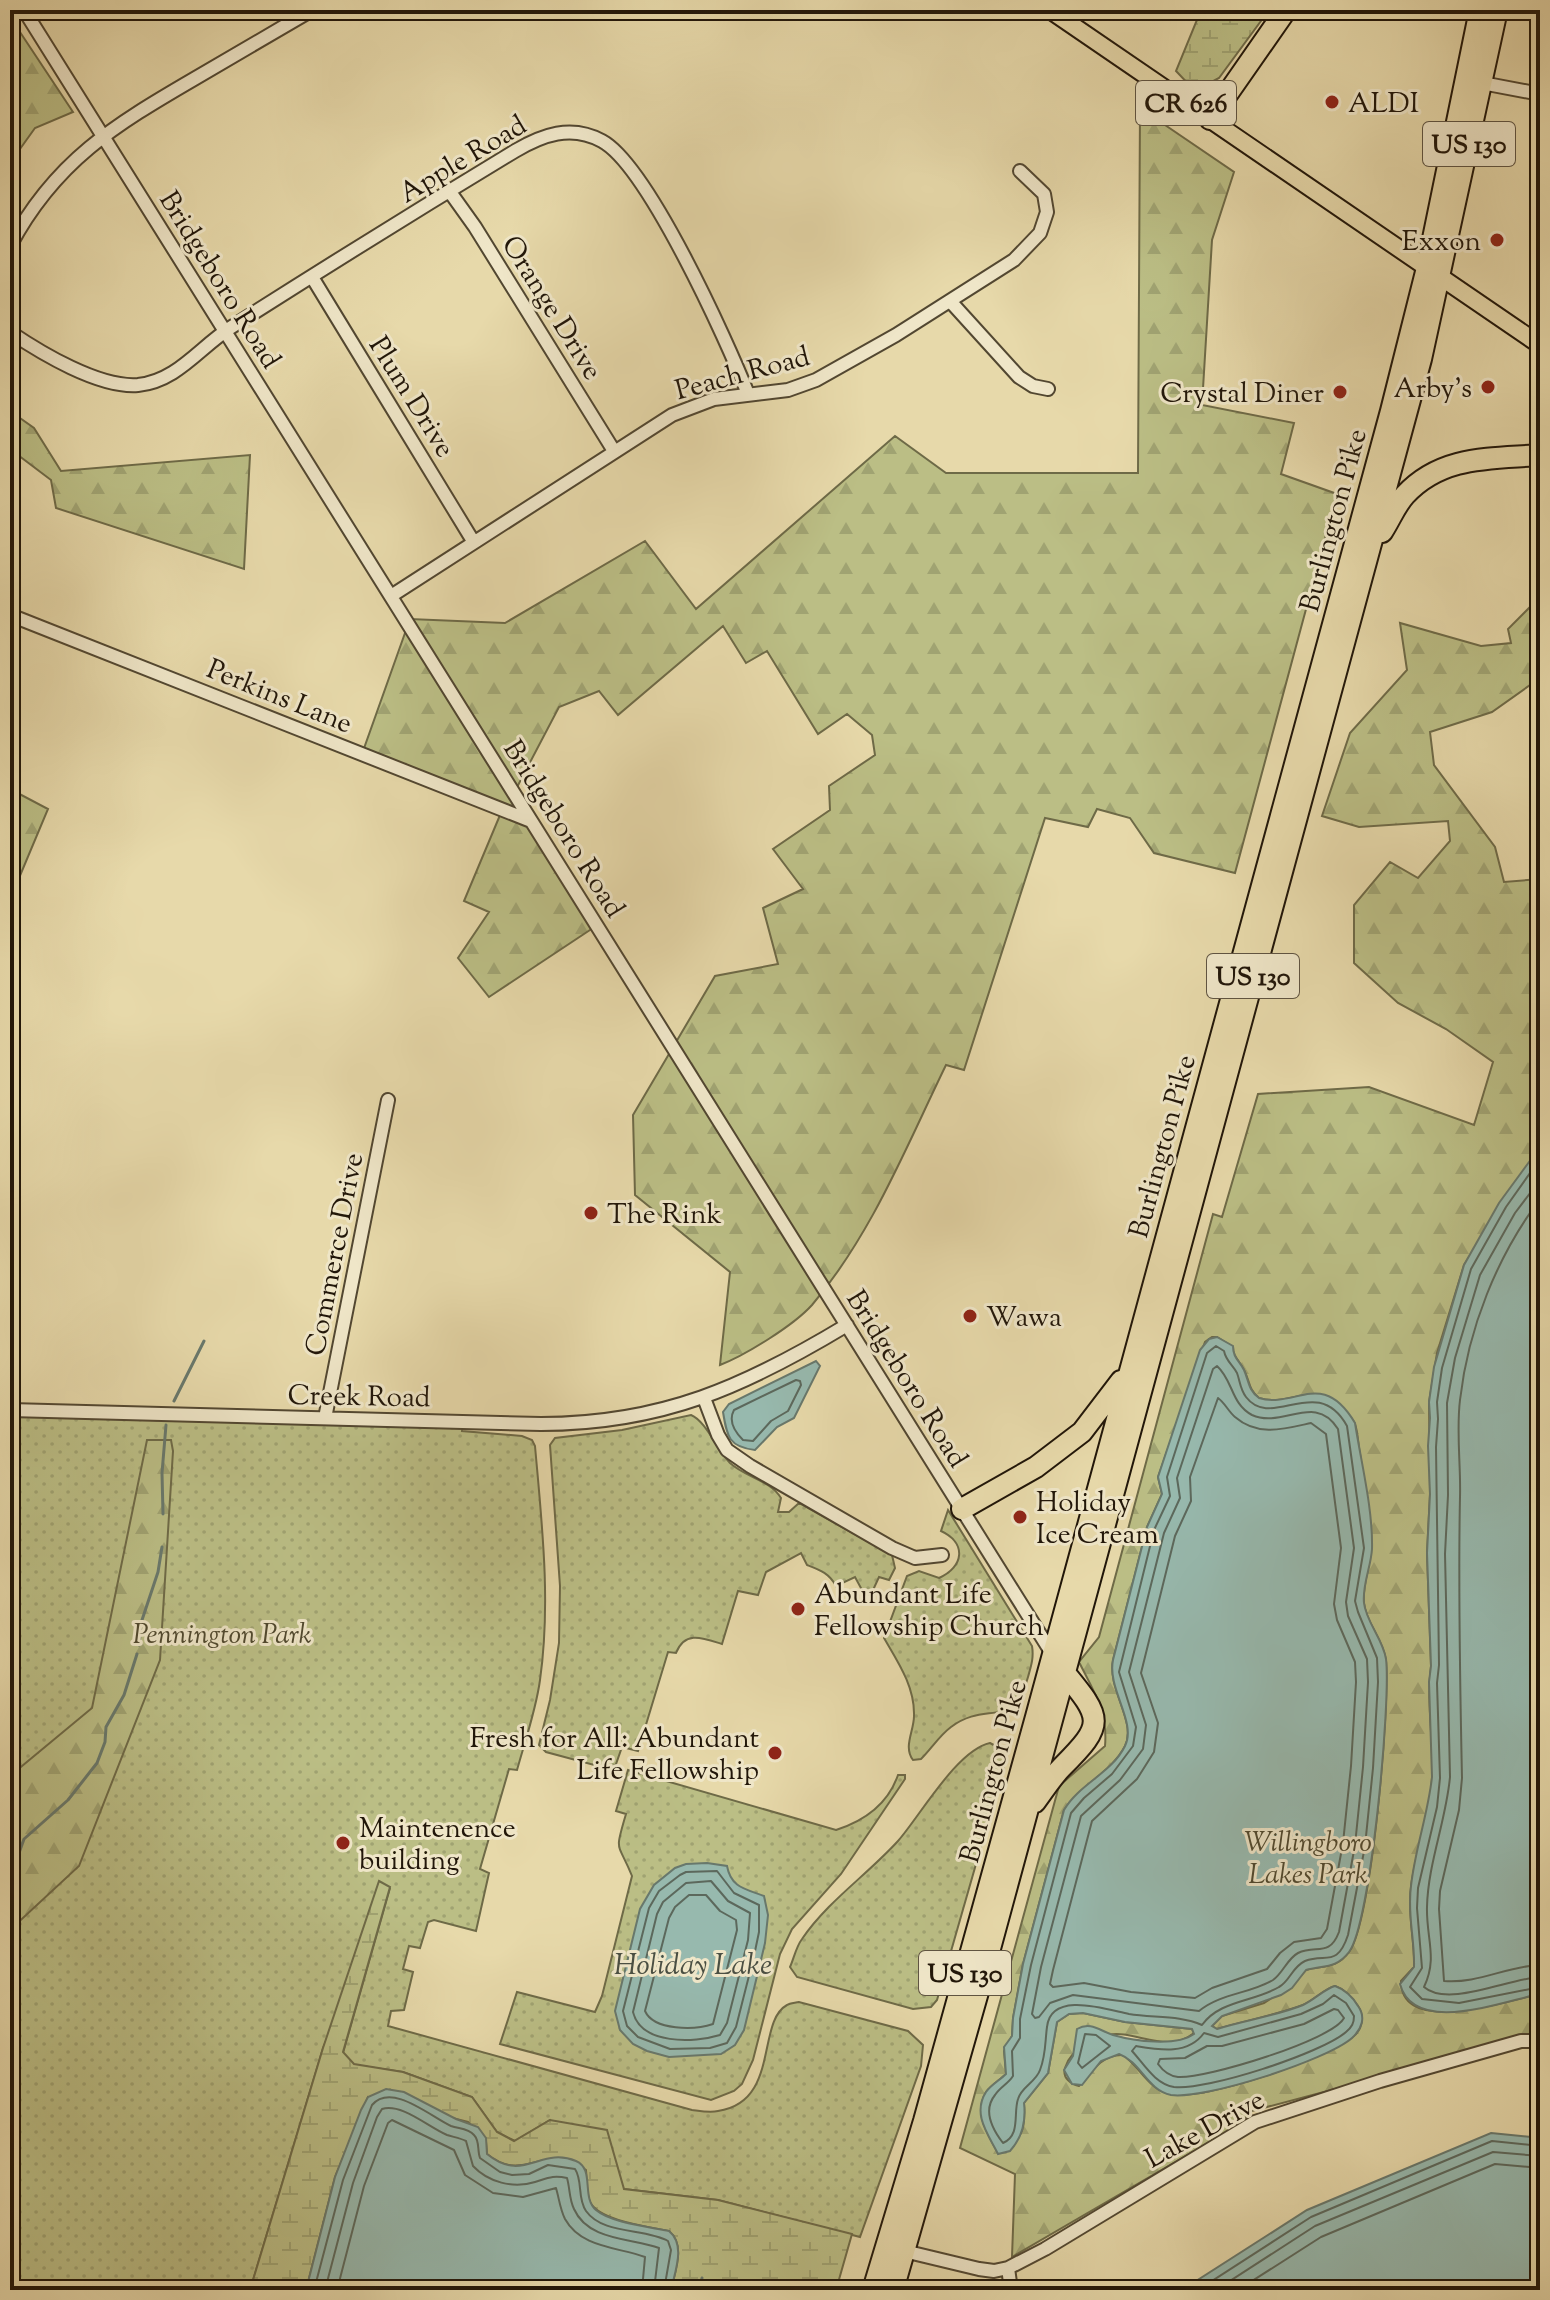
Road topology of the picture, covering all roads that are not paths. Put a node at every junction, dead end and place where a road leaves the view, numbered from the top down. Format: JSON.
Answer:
{"nodes":[{"id":1,"x":24,"y":10,"type":"edge"},
{"id":2,"x":312,"y":10,"type":"edge"},
{"id":3,"x":1050,"y":10,"type":"edge"},
{"id":4,"x":1286,"y":10,"type":"edge"},
{"id":5,"x":1480,"y":10,"type":"edge"},
{"id":6,"x":1497,"y":10,"type":"edge"},
{"id":7,"x":1482,"y":83,"type":"junction"},
{"id":8,"x":1540,"y":94,"type":"edge"},
{"id":9,"x":1210,"y":119,"type":"junction"},
{"id":10,"x":102,"y":135,"type":"junction"},
{"id":11,"x":1020,"y":171,"type":"dead end"},
{"id":12,"x":450,"y":192,"type":"junction"},
{"id":13,"x":10,"y":246,"type":"edge"},
{"id":14,"x":1434,"y":273,"type":"junction"},
{"id":15,"x":312,"y":277,"type":"junction"},
{"id":16,"x":950,"y":301,"type":"junction"},
{"id":17,"x":225,"y":331,"type":"junction"},
{"id":18,"x":10,"y":332,"type":"edge"},
{"id":19,"x":1540,"y":345,"type":"edge"},
{"id":20,"x":1048,"y":389,"type":"dead end"},
{"id":21,"x":748,"y":394,"type":"junction"},
{"id":22,"x":614,"y":451,"type":"junction"},
{"id":23,"x":1540,"y":455,"type":"edge"},
{"id":24,"x":473,"y":541,"type":"junction"},
{"id":25,"x":1369,"y":552,"type":"junction"},
{"id":26,"x":391,"y":596,"type":"junction"},
{"id":27,"x":10,"y":615,"type":"edge"},
{"id":28,"x":532,"y":821,"type":"junction"},
{"id":29,"x":388,"y":1100,"type":"dead end"},
{"id":30,"x":847,"y":1325,"type":"junction"},
{"id":31,"x":1128,"y":1372,"type":"junction"},
{"id":32,"x":704,"y":1398,"type":"junction"},
{"id":33,"x":10,"y":1410,"type":"edge"},
{"id":34,"x":325,"y":1418,"type":"junction"},
{"id":35,"x":962,"y":1509,"type":"junction"},
{"id":36,"x":942,"y":1555,"type":"dead end"},
{"id":37,"x":1053,"y":1654,"type":"junction"},
{"id":38,"x":1064,"y":1672,"type":"junction"},
{"id":39,"x":1025,"y":1815,"type":"junction"},
{"id":40,"x":1540,"y":2041,"type":"edge"},
{"id":41,"x":904,"y":2251,"type":"junction"},
{"id":42,"x":1008,"y":2268,"type":"junction"},
{"id":43,"x":873,"y":2290,"type":"edge"},
{"id":44,"x":893,"y":2290,"type":"edge"},
{"id":45,"x":1011,"y":2290,"type":"edge"}],
"edges":[{"from":1,"to":10,"type":"street","name":"Bridgeboro Road"},
{"from":2,"to":10,"type":"street"},
{"from":3,"to":9,"type":"main road","number":"CR 626"},
{"from":4,"to":9,"type":"highway"},
{"from":5,"to":14,"type":"highway","name":"Burlington Pike","number":"US 130"},
{"from":6,"to":7,"type":"highway","name":"Burlington Pike","number":"US 130"},
{"from":7,"to":8,"type":"street"},
{"from":7,"to":14,"type":"highway","name":"Burlington Pike","number":"US 130"},
{"from":9,"to":14,"type":"main road","number":"CR 626"},
{"from":10,"to":13,"type":"street"},
{"from":10,"to":17,"type":"street","name":"Bridgeboro Road"},
{"from":11,"to":16,"type":"street","name":"Peach Road"},
{"from":12,"to":15,"type":"street","name":"Apple Road"},
{"from":12,"to":21,"type":"street","name":"Apple Road"},
{"from":12,"to":22,"type":"street","name":"Orange Drive"},
{"from":14,"to":19,"type":"main road","number":"CR 626"},
{"from":14,"to":25,"type":"highway","name":"Burlington Pike","number":"US 130"},
{"from":14,"to":31,"type":"highway","name":"Burlington Pike","number":"US 130"},
{"from":15,"to":17,"type":"street","name":"Apple Road"},
{"from":15,"to":24,"type":"street","name":"Plum Drive"},
{"from":16,"to":20,"type":"street"},
{"from":16,"to":21,"type":"street","name":"Peach Road"},
{"from":17,"to":18,"type":"street","name":"Apple Road"},
{"from":17,"to":26,"type":"street","name":"Bridgeboro Road"},
{"from":21,"to":22,"type":"street","name":"Peach Road"},
{"from":22,"to":24,"type":"street","name":"Peach Road"},
{"from":23,"to":25,"type":"highway"},
{"from":24,"to":26,"type":"street","name":"Peach Road"},
{"from":25,"to":38,"type":"highway","name":"Burlington Pike","number":"US 130"},
{"from":26,"to":28,"type":"street","name":"Bridgeboro Road"},
{"from":27,"to":28,"type":"street","name":"Perkins Lane"},
{"from":28,"to":30,"type":"street","name":"Bridgeboro Road"},
{"from":29,"to":34,"type":"street","name":"Commerce Drive"},
{"from":30,"to":32,"type":"street","name":"Creek Road"},
{"from":30,"to":35,"type":"street","name":"Bridgeboro Road"},
{"from":31,"to":35,"type":"highway"},
{"from":31,"to":37,"type":"highway","name":"Burlington Pike","number":"US 130"},
{"from":32,"to":34,"type":"street","name":"Creek Road"},
{"from":32,"to":36,"type":"street"},
{"from":33,"to":34,"type":"street","name":"Creek Road"},
{"from":35,"to":37,"type":"street","name":"Bridgeboro Road"},
{"from":37,"to":38,"type":"street","name":"Bridgeboro Road"},
{"from":37,"to":43,"type":"highway","name":"Burlington Pike","number":"US 130"},
{"from":38,"to":39,"type":"highway","name":"Burlington Pike","number":"US 130"},
{"from":38,"to":39,"type":"highway"},
{"from":39,"to":41,"type":"highway","name":"Burlington Pike","number":"US 130"},
{"from":40,"to":42,"type":"street","name":"Lake Drive"},
{"from":41,"to":42,"type":"street"},
{"from":41,"to":44,"type":"highway","name":"Burlington Pike","number":"US 130"},
{"from":42,"to":45,"type":"street"}]}
